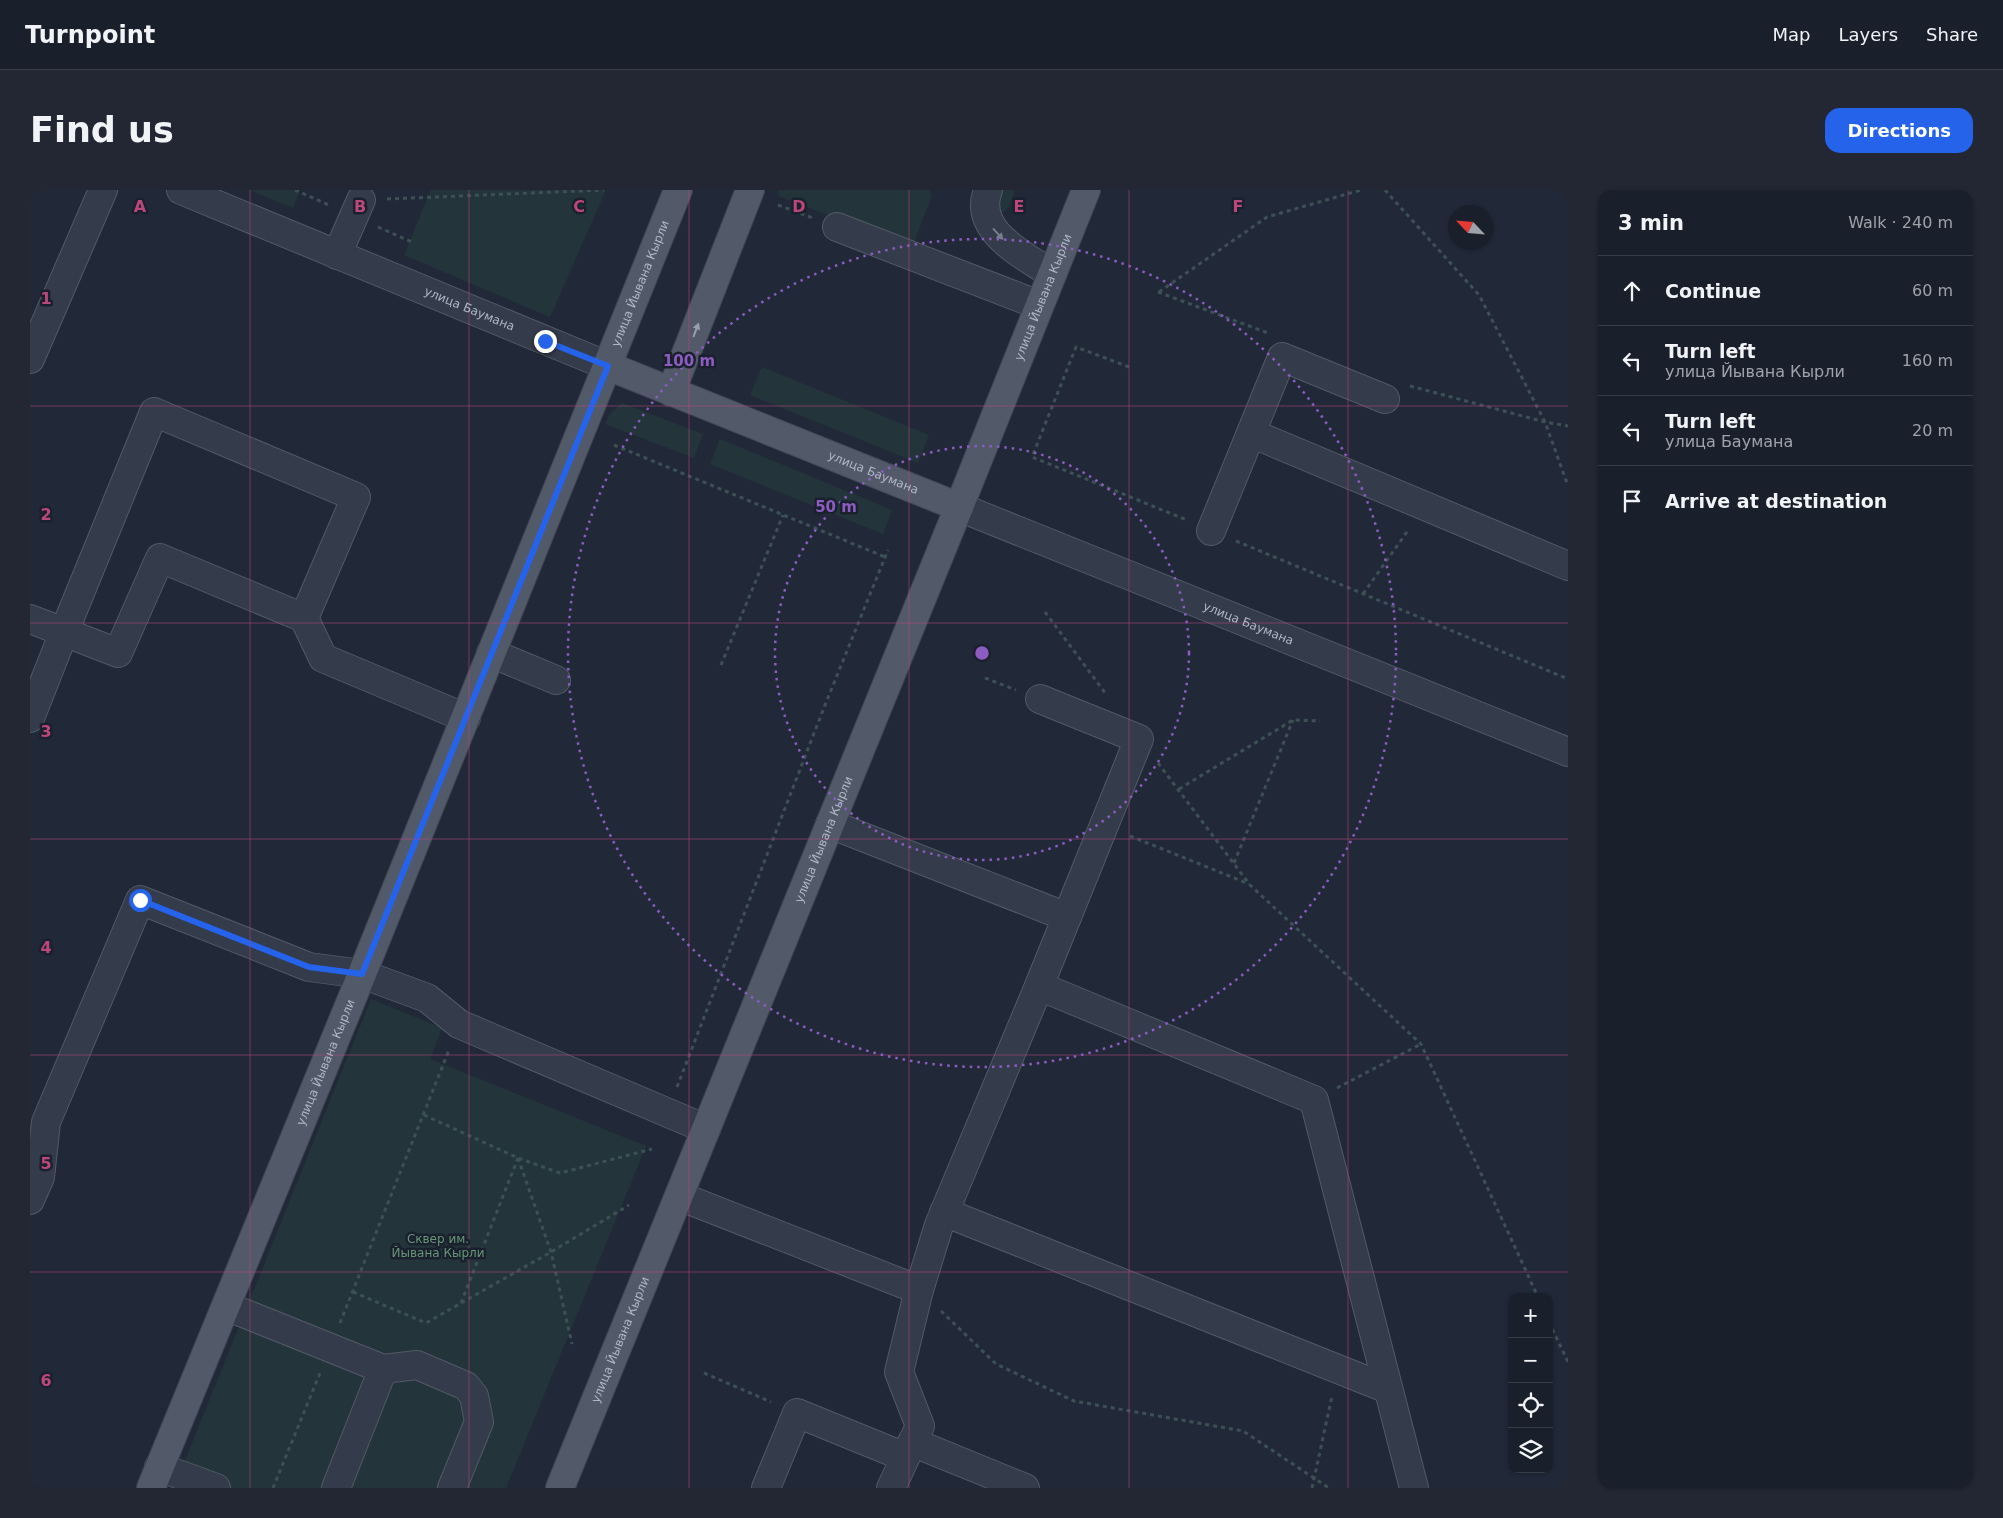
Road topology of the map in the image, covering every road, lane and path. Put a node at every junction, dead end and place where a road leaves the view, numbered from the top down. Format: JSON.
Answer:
{"nodes":[{"id":1,"x":103,"y":190,"type":"edge"},
{"id":2,"x":180,"y":190,"type":"edge"},
{"id":3,"x":604,"y":190,"type":"edge"},
{"id":4,"x":678,"y":190,"type":"edge"},
{"id":5,"x":750,"y":190,"type":"edge"},
{"id":6,"x":966,"y":190,"type":"edge"},
{"id":7,"x":1086,"y":190,"type":"edge"},
{"id":8,"x":1361,"y":190,"type":"edge"},
{"id":9,"x":1385,"y":190,"type":"edge"},
{"id":10,"x":361,"y":200,"type":"joint"},
{"id":11,"x":986,"y":201,"type":"edge"},
{"id":12,"x":778,"y":205,"type":"dead end"},
{"id":13,"x":837,"y":227,"type":"joint"},
{"id":14,"x":337,"y":255,"type":"junction"},
{"id":15,"x":1052,"y":274,"type":"junction"},
{"id":16,"x":1158,"y":292,"type":"dead end"},
{"id":17,"x":1039,"y":305,"type":"junction"},
{"id":18,"x":31,"y":353,"type":"edge"},
{"id":19,"x":608,"y":366,"type":"junction"},
{"id":20,"x":1129,"y":367,"type":"dead end"},
{"id":21,"x":672,"y":392,"type":"junction"},
{"id":22,"x":1396,"y":392,"type":"joint"},
{"id":23,"x":1545,"y":422,"type":"junction"},
{"id":24,"x":1568,"y":426,"type":"edge"},
{"id":25,"x":1251,"y":433,"type":"junction"},
{"id":26,"x":614,"y":446,"type":"dead end"},
{"id":27,"x":1568,"y":486,"type":"edge"},
{"id":28,"x":1425,"y":506,"type":"junction"},
{"id":29,"x":959,"y":507,"type":"junction"},
{"id":30,"x":784,"y":515,"type":"junction"},
{"id":31,"x":1211,"y":531,"type":"junction"},
{"id":32,"x":888,"y":550,"type":"dead end"},
{"id":33,"x":886,"y":557,"type":"junction"},
{"id":34,"x":1568,"y":566,"type":"edge"},
{"id":35,"x":1363,"y":594,"type":"junction"},
{"id":36,"x":1045,"y":612,"type":"dead end"},
{"id":37,"x":304,"y":618,"type":"junction"},
{"id":38,"x":30,"y":619,"type":"edge"},
{"id":39,"x":64,"y":632,"type":"junction"},
{"id":40,"x":492,"y":653,"type":"junction"},
{"id":41,"x":721,"y":665,"type":"dead end"},
{"id":42,"x":985,"y":678,"type":"dead end"},
{"id":43,"x":1568,"y":679,"type":"edge"},
{"id":44,"x":556,"y":680,"type":"dead end"},
{"id":45,"x":1040,"y":699,"type":"joint"},
{"id":46,"x":1110,"y":700,"type":"dead end"},
{"id":47,"x":30,"y":718,"type":"edge"},
{"id":48,"x":466,"y":718,"type":"junction"},
{"id":49,"x":1293,"y":720,"type":"junction"},
{"id":50,"x":1320,"y":721,"type":"dead end"},
{"id":51,"x":1139,"y":739,"type":"junction"},
{"id":52,"x":1568,"y":752,"type":"edge"},
{"id":53,"x":1179,"y":789,"type":"junction"},
{"id":54,"x":830,"y":824,"type":"junction"},
{"id":55,"x":1104,"y":825,"type":"junction"},
{"id":56,"x":1234,"y":863,"type":"junction"},
{"id":57,"x":1250,"y":884,"type":"junction"},
{"id":58,"x":1067,"y":917,"type":"junction"},
{"id":59,"x":362,"y":974,"type":"junction"},
{"id":60,"x":1039,"y":986,"type":"junction"},
{"id":61,"x":459,"y":1024,"type":"junction"},
{"id":62,"x":1421,"y":1044,"type":"junction"},
{"id":63,"x":1314,"y":1100,"type":"junction"},
{"id":64,"x":667,"y":1113,"type":"junction"},
{"id":65,"x":424,"y":1115,"type":"junction"},
{"id":66,"x":38,"y":1119,"type":"edge"},
{"id":67,"x":706,"y":1129,"type":"junction"},
{"id":68,"x":652,"y":1149,"type":"dead end"},
{"id":69,"x":518,"y":1158,"type":"junction"},
{"id":70,"x":679,"y":1196,"type":"junction"},
{"id":71,"x":30,"y":1200,"type":"edge"},
{"id":72,"x":629,"y":1205,"type":"dead end"},
{"id":73,"x":944,"y":1212,"type":"junction"},
{"id":74,"x":551,"y":1252,"type":"junction"},
{"id":75,"x":919,"y":1290,"type":"junction"},
{"id":76,"x":353,"y":1292,"type":"junction"},
{"id":77,"x":1536,"y":1293,"type":"edge"},
{"id":78,"x":460,"y":1303,"type":"junction"},
{"id":79,"x":226,"y":1306,"type":"junction"},
{"id":80,"x":1553,"y":1330,"type":"edge"},
{"id":81,"x":572,"y":1344,"type":"dead end"},
{"id":82,"x":330,"y":1348,"type":"junction"},
{"id":83,"x":1568,"y":1362,"type":"edge"},
{"id":84,"x":383,"y":1368,"type":"junction"},
{"id":85,"x":1338,"y":1369,"type":"junction"},
{"id":86,"x":704,"y":1373,"type":"dead end"},
{"id":87,"x":1388,"y":1389,"type":"junction"},
{"id":88,"x":797,"y":1413,"type":"junction"},
{"id":89,"x":909,"y":1450,"type":"junction"},
{"id":90,"x":155,"y":1477,"type":"edge"},
{"id":91,"x":1314,"y":1479,"type":"junction"},
{"id":92,"x":216,"y":1488,"type":"edge"},
{"id":93,"x":274,"y":1488,"type":"edge"},
{"id":94,"x":336,"y":1488,"type":"edge"},
{"id":95,"x":452,"y":1488,"type":"edge"},
{"id":96,"x":560,"y":1488,"type":"edge"},
{"id":97,"x":766,"y":1488,"type":"edge"},
{"id":98,"x":891,"y":1488,"type":"edge"},
{"id":99,"x":1025,"y":1488,"type":"edge"},
{"id":100,"x":1312,"y":1488,"type":"edge"},
{"id":101,"x":1329,"y":1488,"type":"edge"},
{"id":102,"x":1414,"y":1488,"type":"edge"}],
"edges":[{"from":1,"to":18,"type":"street"},
{"from":2,"to":14,"type":"street","name":"улица Баумана"},
{"from":3,"to":10,"type":"path"},
{"from":4,"to":19,"type":"main road","name":"улица Йывана Кырли"},
{"from":21,"to":5,"type":"main road","one_way":true},
{"from":6,"to":11,"type":"street"},
{"from":7,"to":15,"type":"main road","name":"улица Йывана Кырли"},
{"from":8,"to":16,"type":"path"},
{"from":9,"to":23,"type":"path"},
{"from":10,"to":14,"type":"street"},
{"from":11,"to":15,"type":"street","one_way":true},
{"from":12,"to":13,"type":"path"},
{"from":13,"to":17,"type":"street"},
{"from":14,"to":19,"type":"street","name":"улица Баумана"},
{"from":15,"to":17,"type":"main road","name":"улица Йывана Кырли"},
{"from":17,"to":29,"type":"main road","name":"улица Йывана Кырли"},
{"from":19,"to":21,"type":"main road","name":"улица Баумана"},
{"from":19,"to":40,"type":"main road","name":"улица Йывана Кырли"},
{"from":20,"to":31,"type":"path"},
{"from":21,"to":29,"type":"main road","name":"улица Баумана"},
{"from":22,"to":23,"type":"path"},
{"from":22,"to":25,"type":"street"},
{"from":23,"to":24,"type":"path"},
{"from":23,"to":27,"type":"path"},
{"from":25,"to":28,"type":"street"},
{"from":25,"to":31,"type":"street"},
{"from":26,"to":30,"type":"path"},
{"from":28,"to":34,"type":"street"},
{"from":28,"to":35,"type":"path"},
{"from":29,"to":52,"type":"street","name":"улица Баумана"},
{"from":29,"to":54,"type":"main road","name":"улица Йывана Кырли"},
{"from":30,"to":33,"type":"path"},
{"from":30,"to":41,"type":"path"},
{"from":31,"to":35,"type":"path"},
{"from":32,"to":33,"type":"path"},
{"from":33,"to":64,"type":"path"},
{"from":35,"to":43,"type":"path"},
{"from":36,"to":46,"type":"path"},
{"from":37,"to":39,"type":"street"},
{"from":37,"to":39,"type":"street"},
{"from":37,"to":48,"type":"street"},
{"from":38,"to":39,"type":"street"},
{"from":39,"to":47,"type":"street"},
{"from":40,"to":44,"type":"street"},
{"from":40,"to":48,"type":"main road","name":"улица Йывана Кырли"},
{"from":42,"to":45,"type":"path"},
{"from":45,"to":51,"type":"street"},
{"from":48,"to":59,"type":"main road","name":"улица Йывана Кырли"},
{"from":49,"to":50,"type":"path"},
{"from":49,"to":53,"type":"path"},
{"from":49,"to":56,"type":"path"},
{"from":51,"to":53,"type":"path"},
{"from":51,"to":55,"type":"street"},
{"from":53,"to":56,"type":"path"},
{"from":54,"to":58,"type":"street"},
{"from":54,"to":67,"type":"main road","name":"улица Йывана Кырли"},
{"from":55,"to":57,"type":"path"},
{"from":55,"to":58,"type":"street"},
{"from":56,"to":57,"type":"path"},
{"from":57,"to":62,"type":"path"},
{"from":58,"to":60,"type":"street"},
{"from":59,"to":61,"type":"street"},
{"from":59,"to":66,"type":"street"},
{"from":59,"to":79,"type":"main road","name":"улица Йывана Кырли"},
{"from":60,"to":63,"type":"street"},
{"from":60,"to":73,"type":"street"},
{"from":61,"to":64,"type":"street"},
{"from":61,"to":65,"type":"path"},
{"from":62,"to":63,"type":"path"},
{"from":62,"to":77,"type":"path"},
{"from":63,"to":87,"type":"street"},
{"from":64,"to":67,"type":"street"},
{"from":65,"to":69,"type":"path"},
{"from":65,"to":76,"type":"path"},
{"from":66,"to":71,"type":"street"},
{"from":67,"to":70,"type":"main road","name":"улица Йывана Кырли"},
{"from":68,"to":69,"type":"path"},
{"from":69,"to":74,"type":"path"},
{"from":69,"to":78,"type":"path"},
{"from":70,"to":75,"type":"street"},
{"from":70,"to":96,"type":"main road","name":"улица Йывана Кырли"},
{"from":72,"to":74,"type":"path"},
{"from":73,"to":75,"type":"street"},
{"from":73,"to":85,"type":"street"},
{"from":74,"to":78,"type":"path"},
{"from":74,"to":81,"type":"path"},
{"from":75,"to":89,"type":"street"},
{"from":75,"to":91,"type":"path"},
{"from":76,"to":78,"type":"path"},
{"from":76,"to":82,"type":"path"},
{"from":79,"to":82,"type":"street"},
{"from":79,"to":90,"type":"main road","name":"улица Йывана Кырли"},
{"from":80,"to":83,"type":"path"},
{"from":82,"to":84,"type":"street"},
{"from":82,"to":93,"type":"path"},
{"from":84,"to":94,"type":"street"},
{"from":84,"to":95,"type":"street"},
{"from":85,"to":87,"type":"street"},
{"from":85,"to":91,"type":"path"},
{"from":86,"to":88,"type":"path"},
{"from":87,"to":102,"type":"street"},
{"from":88,"to":89,"type":"street"},
{"from":88,"to":97,"type":"street"},
{"from":89,"to":98,"type":"street"},
{"from":89,"to":99,"type":"street"},
{"from":90,"to":92,"type":"street"},
{"from":91,"to":100,"type":"path"},
{"from":91,"to":101,"type":"path"}]}
